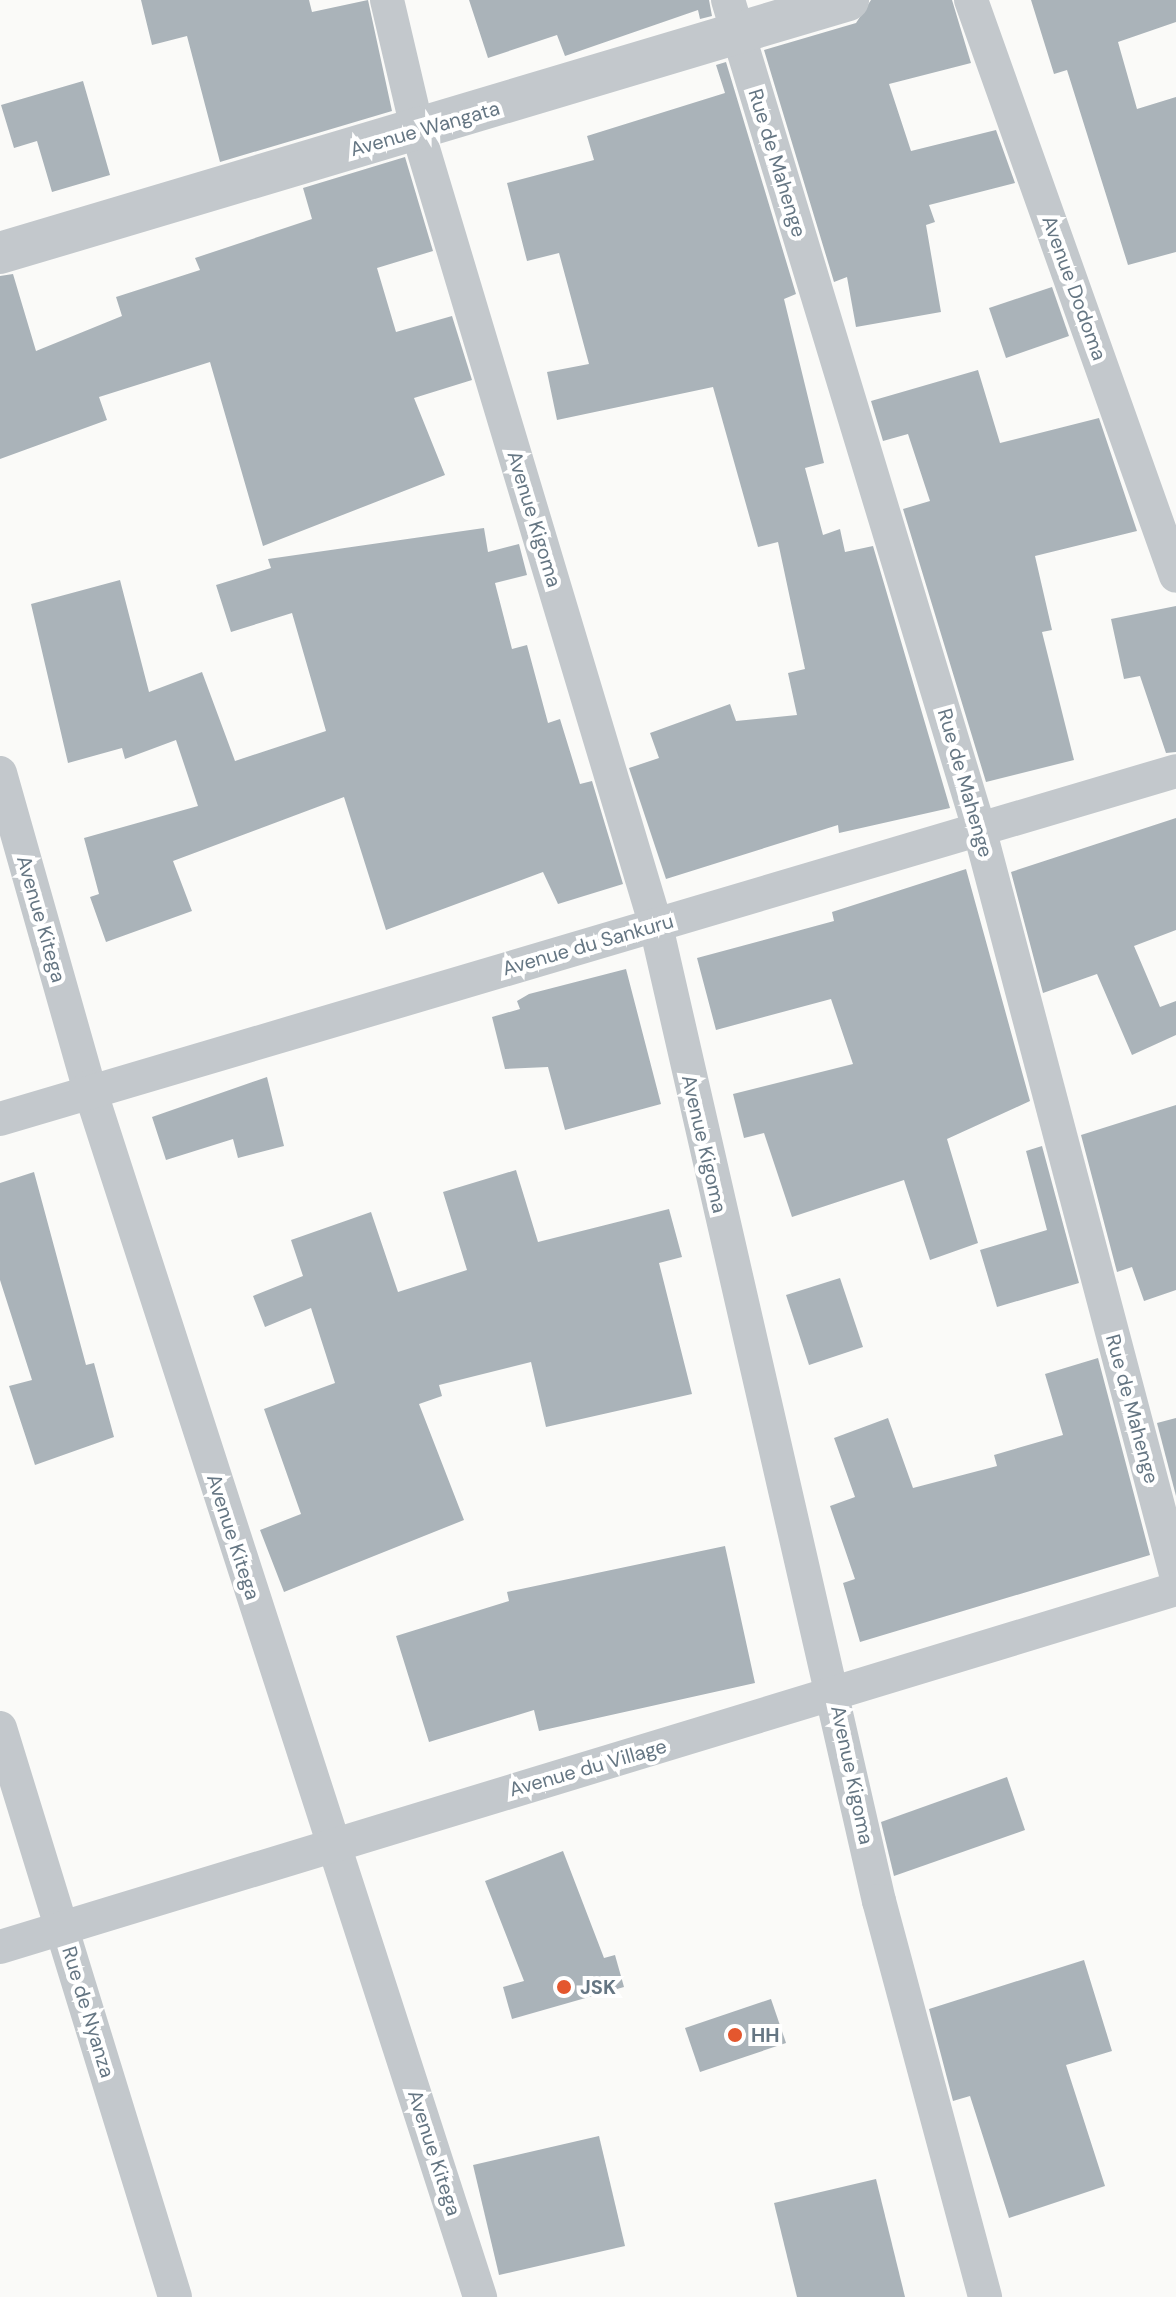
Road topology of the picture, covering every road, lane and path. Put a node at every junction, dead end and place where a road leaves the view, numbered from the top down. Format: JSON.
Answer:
{"nodes":[{"id":1,"x":387,"y":0,"type":"edge"},
{"id":2,"x":848,"y":0,"type":"edge"},
{"id":3,"x":971,"y":0,"type":"edge"},
{"id":4,"x":733,"y":18,"type":"edge"},
{"id":5,"x":418,"y":132,"type":"junction"},
{"id":6,"x":0,"y":253,"type":"edge"},
{"id":7,"x":1176,"y":576,"type":"edge"},
{"id":8,"x":1176,"y":771,"type":"edge"},
{"id":9,"x":0,"y":773,"type":"edge"},
{"id":10,"x":979,"y":828,"type":"junction"},
{"id":11,"x":656,"y":926,"type":"junction"},
{"id":12,"x":89,"y":1087,"type":"junction"},
{"id":13,"x":0,"y":1119,"type":"edge"},
{"id":14,"x":1176,"y":1574,"type":"edge"},
{"id":15,"x":1176,"y":1589,"type":"edge"},
{"id":16,"x":835,"y":1696,"type":"junction"},
{"id":17,"x":0,"y":1728,"type":"edge"},
{"id":18,"x":331,"y":1843,"type":"junction"},
{"id":19,"x":62,"y":1928,"type":"junction"},
{"id":20,"x":0,"y":1947,"type":"edge"},
{"id":21,"x":175,"y":2297,"type":"edge"},
{"id":22,"x":480,"y":2297,"type":"edge"},
{"id":23,"x":985,"y":2297,"type":"edge"}],
"edges":[{"from":1,"to":5,"type":"street","name":"Avenue Kigoma"},
{"from":2,"to":4,"type":"street","name":"Avenue Wangata"},
{"from":3,"to":7,"type":"street","name":"Avenue Dodoma"},
{"from":4,"to":5,"type":"street","name":"Avenue Wangata"},
{"from":4,"to":10,"type":"street","name":"Rue de Mahenge"},
{"from":5,"to":6,"type":"street","name":"Avenue Wangata"},
{"from":5,"to":11,"type":"street","name":"Avenue Kigoma"},
{"from":8,"to":10,"type":"street","name":"Avenue du Sankuru"},
{"from":9,"to":12,"type":"street","name":"Avenue Kitega"},
{"from":10,"to":11,"type":"street","name":"Avenue du Sankuru"},
{"from":10,"to":14,"type":"street","name":"Rue de Mahenge"},
{"from":11,"to":12,"type":"street","name":"Avenue du Sankuru"},
{"from":11,"to":16,"type":"street","name":"Avenue Kigoma"},
{"from":12,"to":13,"type":"street","name":"Avenue du Sankuru"},
{"from":12,"to":18,"type":"street","name":"Avenue Kitega"},
{"from":15,"to":16,"type":"street","name":"Avenue du Village"},
{"from":16,"to":18,"type":"street","name":"Avenue du Village"},
{"from":16,"to":23,"type":"street","name":"Avenue Kigoma"},
{"from":17,"to":19,"type":"street","name":"Rue de Nyanza"},
{"from":18,"to":19,"type":"street","name":"Avenue du Village"},
{"from":18,"to":22,"type":"street","name":"Avenue Kitega"},
{"from":19,"to":20,"type":"street","name":"Avenue du Village"},
{"from":19,"to":21,"type":"street","name":"Rue de Nyanza"}]}
